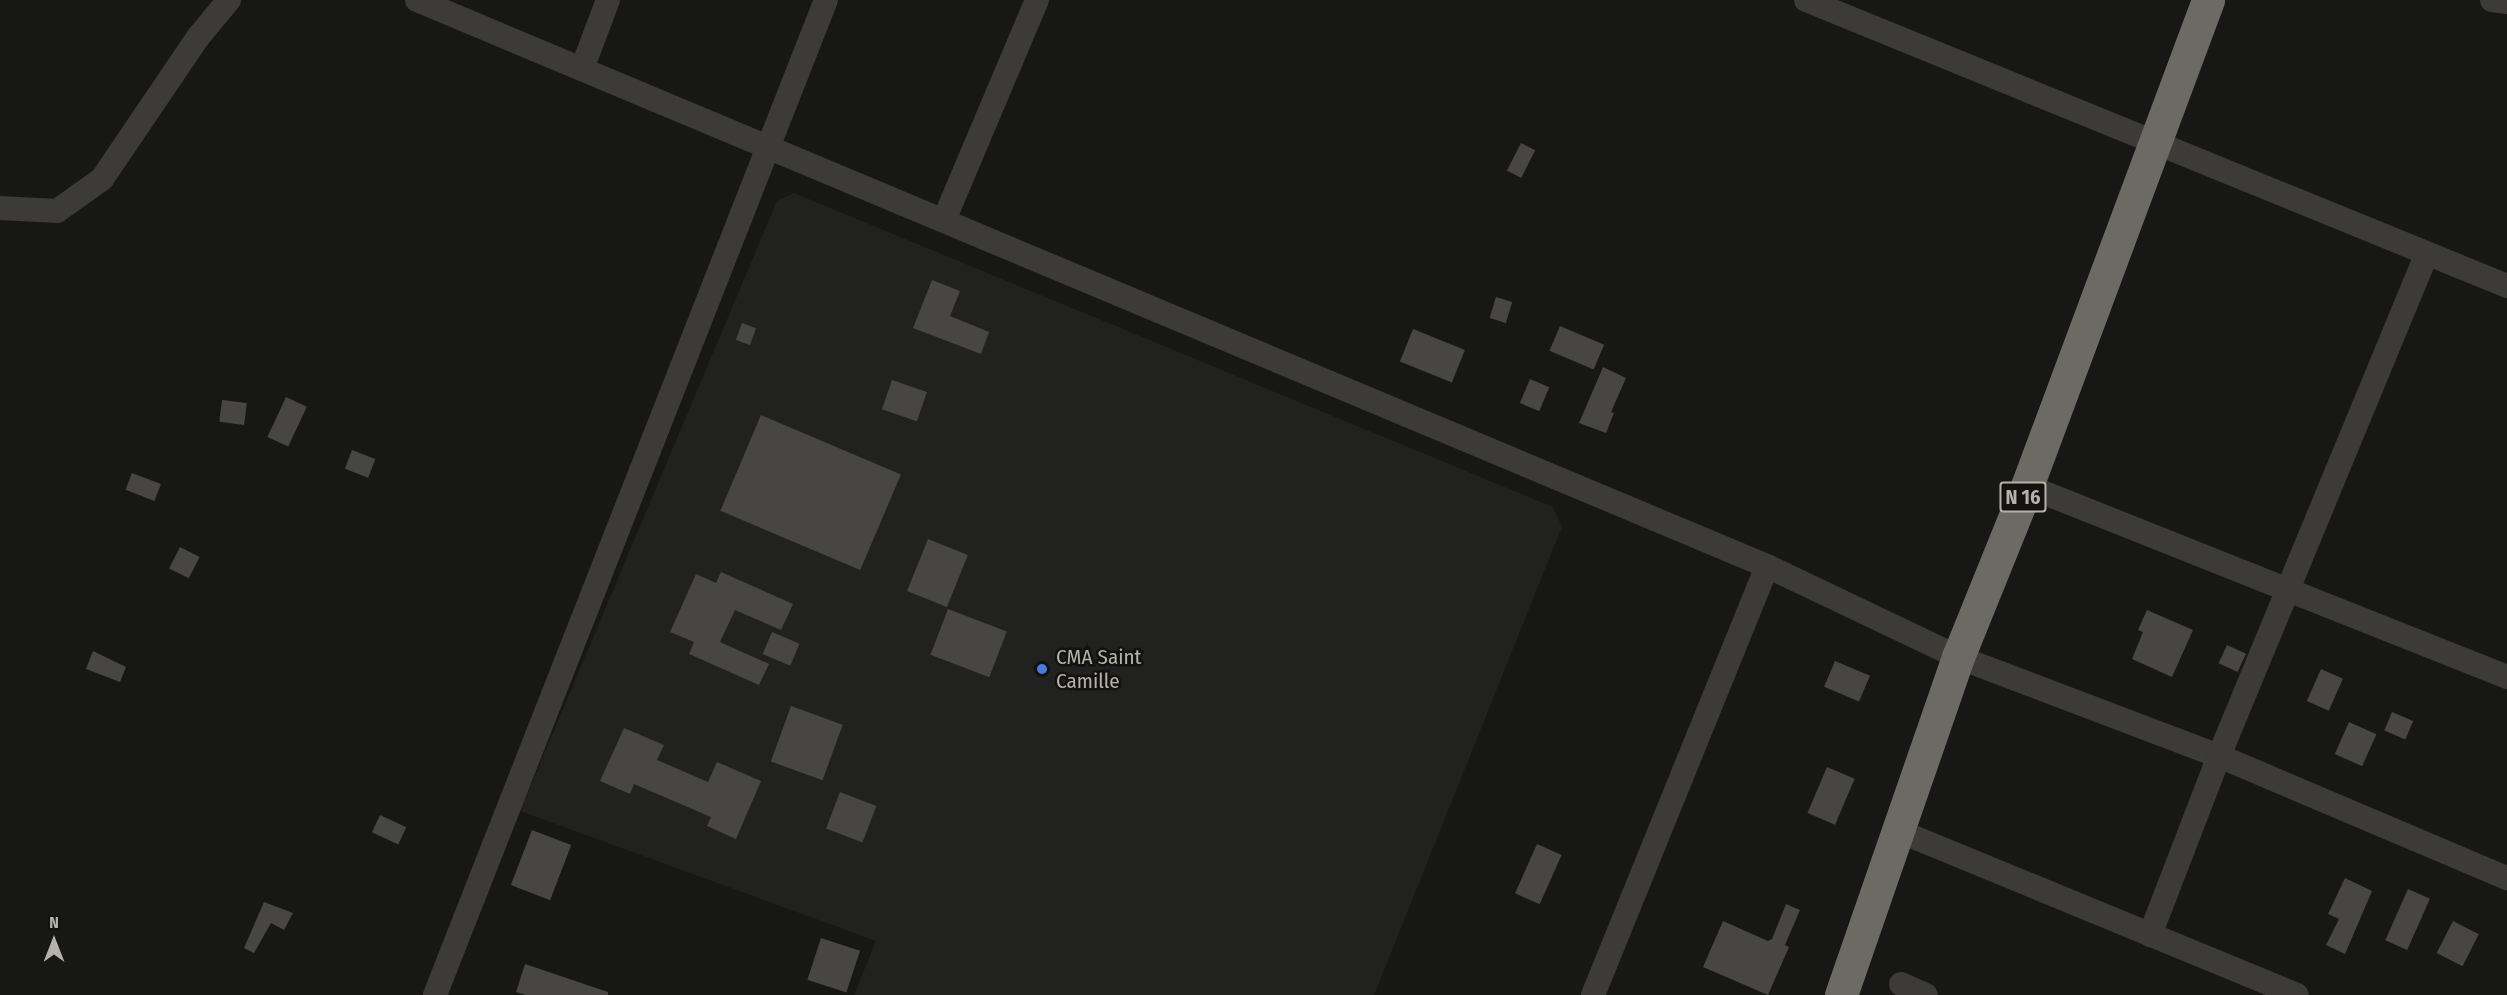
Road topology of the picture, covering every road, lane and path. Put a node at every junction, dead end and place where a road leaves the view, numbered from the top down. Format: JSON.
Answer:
{"nodes":[{"id":1,"x":229,"y":0,"type":"edge"},
{"id":2,"x":417,"y":0,"type":"edge"},
{"id":3,"x":609,"y":0,"type":"edge"},
{"id":4,"x":826,"y":0,"type":"edge"},
{"id":5,"x":1037,"y":0,"type":"edge"},
{"id":6,"x":1806,"y":0,"type":"edge"},
{"id":7,"x":2208,"y":0,"type":"edge"},
{"id":8,"x":2492,"y":0,"type":"edge"},
{"id":9,"x":2507,"y":2,"type":"edge"},
{"id":10,"x":582,"y":69,"type":"junction"},
{"id":11,"x":2155,"y":144,"type":"junction"},
{"id":12,"x":767,"y":145,"type":"junction"},
{"id":13,"x":0,"y":208,"type":"edge"},
{"id":14,"x":944,"y":220,"type":"junction"},
{"id":15,"x":2427,"y":253,"type":"junction"},
{"id":16,"x":2507,"y":286,"type":"edge"},
{"id":17,"x":2027,"y":486,"type":"junction"},
{"id":18,"x":1767,"y":567,"type":"junction"},
{"id":19,"x":2288,"y":589,"type":"junction"},
{"id":20,"x":1958,"y":657,"type":"junction"},
{"id":21,"x":2507,"y":678,"type":"edge"},
{"id":22,"x":2219,"y":756,"type":"junction"},
{"id":23,"x":1899,"y":831,"type":"junction"},
{"id":24,"x":2507,"y":878,"type":"edge"},
{"id":25,"x":2150,"y":935,"type":"junction"},
{"id":26,"x":1901,"y":984,"type":"dead end"},
{"id":27,"x":435,"y":995,"type":"edge"},
{"id":28,"x":1593,"y":995,"type":"edge"},
{"id":29,"x":1841,"y":995,"type":"edge"},
{"id":30,"x":1926,"y":995,"type":"edge"},
{"id":31,"x":2297,"y":995,"type":"edge"}],
"edges":[{"from":1,"to":13,"type":"street"},
{"from":2,"to":10,"type":"street"},
{"from":3,"to":10,"type":"street"},
{"from":4,"to":12,"type":"street"},
{"from":5,"to":14,"type":"street"},
{"from":6,"to":11,"type":"street"},
{"from":7,"to":11,"type":"highway","number":"N 16"},
{"from":8,"to":9,"type":"street"},
{"from":10,"to":12,"type":"street"},
{"from":11,"to":15,"type":"street"},
{"from":11,"to":17,"type":"highway","number":"N 16"},
{"from":12,"to":14,"type":"street"},
{"from":12,"to":27,"type":"street"},
{"from":14,"to":18,"type":"street"},
{"from":15,"to":16,"type":"street"},
{"from":15,"to":19,"type":"street"},
{"from":17,"to":19,"type":"street"},
{"from":17,"to":20,"type":"highway","number":"N 16"},
{"from":18,"to":20,"type":"street"},
{"from":18,"to":28,"type":"street"},
{"from":19,"to":21,"type":"street"},
{"from":19,"to":22,"type":"street"},
{"from":20,"to":22,"type":"street"},
{"from":20,"to":23,"type":"highway","number":"N 16"},
{"from":22,"to":24,"type":"street"},
{"from":22,"to":25,"type":"street"},
{"from":23,"to":25,"type":"street"},
{"from":23,"to":29,"type":"highway","number":"N 16"},
{"from":25,"to":31,"type":"street"},
{"from":26,"to":30,"type":"street"}]}
